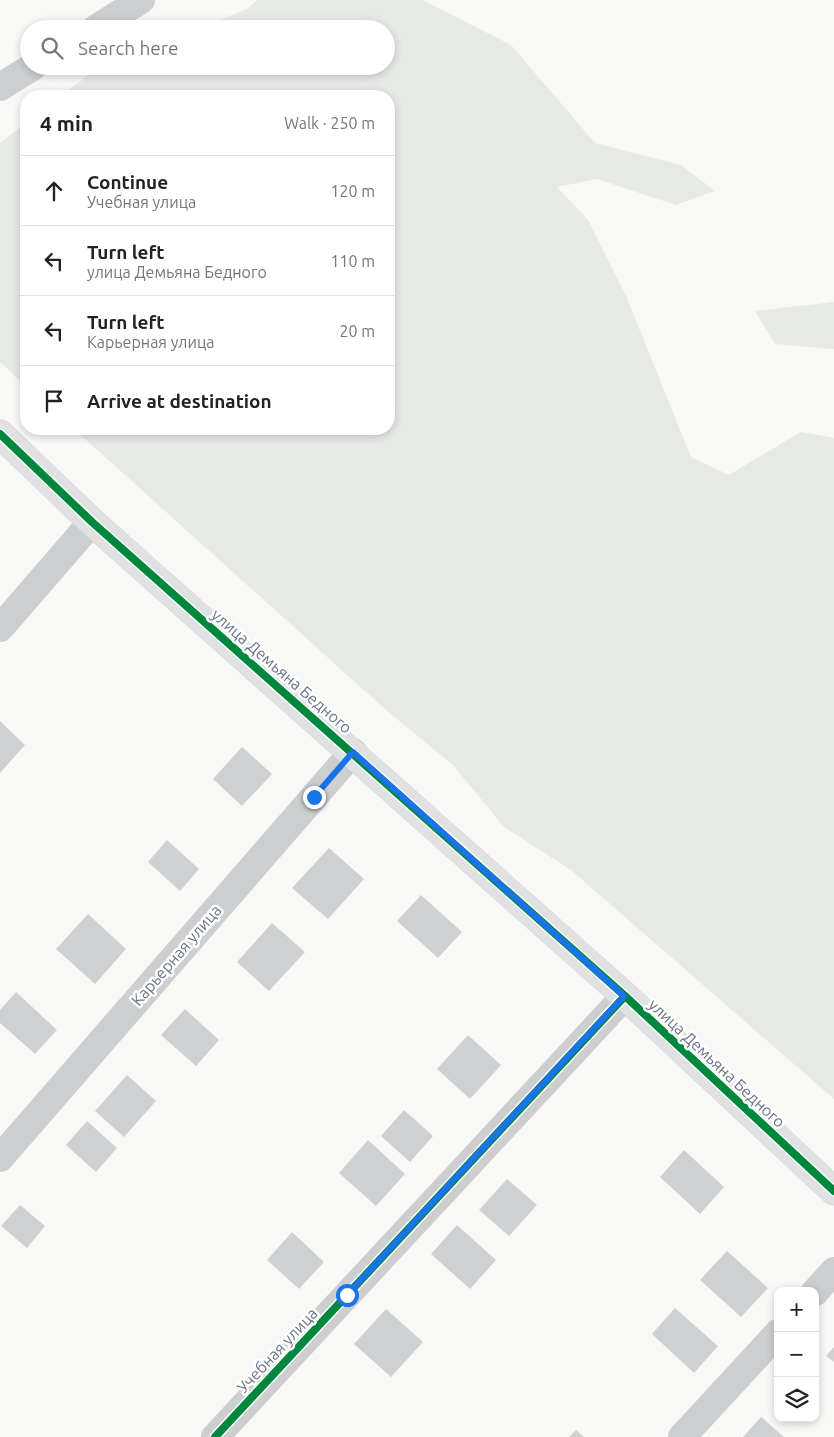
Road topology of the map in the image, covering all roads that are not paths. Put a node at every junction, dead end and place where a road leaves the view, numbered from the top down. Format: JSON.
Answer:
{"nodes":[{"id":1,"x":141,"y":0,"type":"edge"},
{"id":2,"x":109,"y":20,"type":"edge"},
{"id":3,"x":20,"y":75,"type":"edge"},
{"id":4,"x":0,"y":87,"type":"edge"},
{"id":5,"x":0,"y":434,"type":"edge"},
{"id":6,"x":92,"y":522,"type":"junction"},
{"id":7,"x":0,"y":628,"type":"edge"},
{"id":8,"x":353,"y":752,"type":"junction"},
{"id":9,"x":624,"y":996,"type":"junction"},
{"id":10,"x":0,"y":1158,"type":"edge"},
{"id":11,"x":834,"y":1191,"type":"edge"},
{"id":12,"x":834,"y":1271,"type":"edge"},
{"id":13,"x":819,"y":1288,"type":"edge"},
{"id":14,"x":774,"y":1337,"type":"edge"},
{"id":15,"x":215,"y":1437,"type":"edge"},
{"id":16,"x":682,"y":1437,"type":"edge"}],
"edges":[{"from":1,"to":2,"type":"street"},
{"from":3,"to":4,"type":"street"},
{"from":5,"to":6,"type":"street","name":"улица Демьяна Бедного"},
{"from":6,"to":7,"type":"street"},
{"from":6,"to":8,"type":"street","name":"улица Демьяна Бедного"},
{"from":8,"to":9,"type":"street","name":"улица Демьяна Бедного"},
{"from":8,"to":10,"type":"street","name":"Карьерная улица"},
{"from":9,"to":11,"type":"street","name":"улица Демьяна Бедного"},
{"from":9,"to":15,"type":"street","name":"Учебная улица"},
{"from":12,"to":13,"type":"street"},
{"from":14,"to":16,"type":"street"}]}
